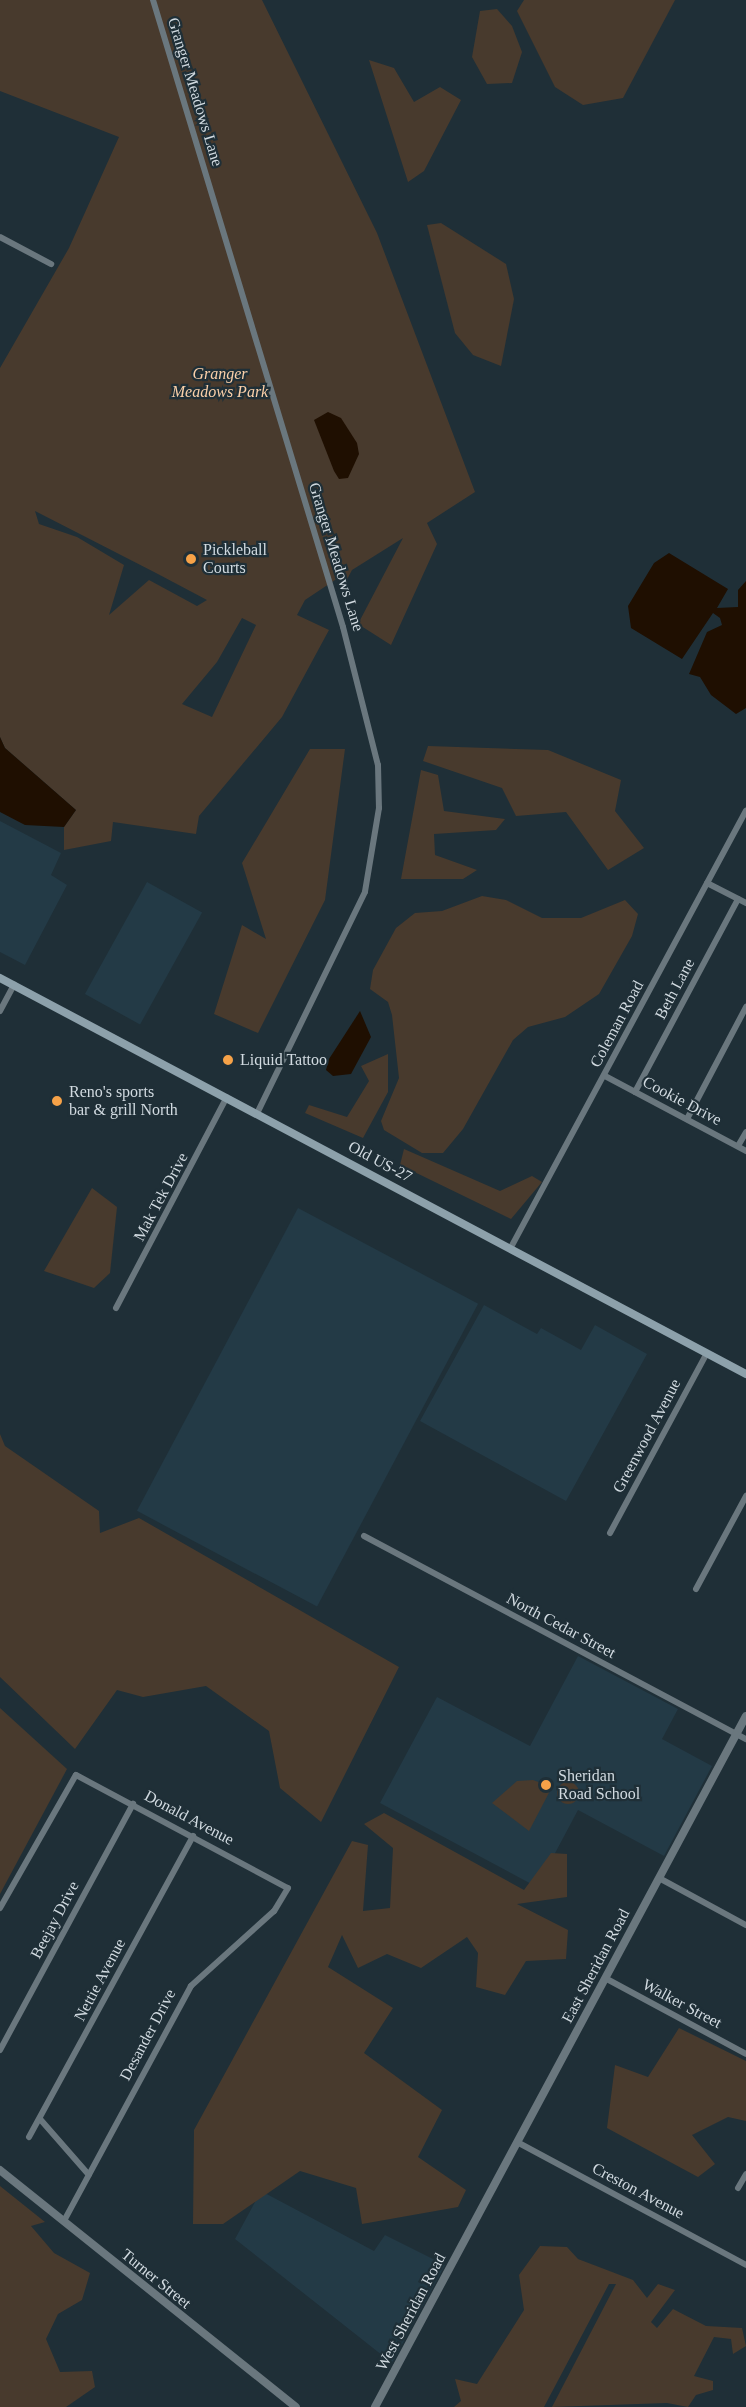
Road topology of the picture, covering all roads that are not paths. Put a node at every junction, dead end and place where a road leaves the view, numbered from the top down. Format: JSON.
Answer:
{"nodes":[{"id":1,"x":153,"y":0,"type":"edge"},
{"id":2,"x":0,"y":237,"type":"edge"},
{"id":3,"x":51,"y":264,"type":"dead end"},
{"id":4,"x":746,"y":810,"type":"edge"},
{"id":5,"x":707,"y":883,"type":"junction"},
{"id":6,"x":738,"y":899,"type":"junction"},
{"id":7,"x":746,"y":903,"type":"edge"},
{"id":8,"x":0,"y":978,"type":"edge"},
{"id":9,"x":14,"y":985,"type":"junction"},
{"id":10,"x":746,"y":1007,"type":"edge"},
{"id":11,"x":0,"y":1011,"type":"edge"},
{"id":12,"x":605,"y":1076,"type":"junction"},
{"id":13,"x":635,"y":1092,"type":"junction"},
{"id":14,"x":227,"y":1097,"type":"junction"},
{"id":15,"x":257,"y":1113,"type":"junction"},
{"id":16,"x":687,"y":1119,"type":"junction"},
{"id":17,"x":746,"y":1131,"type":"edge"},
{"id":18,"x":738,"y":1146,"type":"junction"},
{"id":19,"x":746,"y":1151,"type":"edge"},
{"id":20,"x":510,"y":1248,"type":"junction"},
{"id":21,"x":116,"y":1308,"type":"dead end"},
{"id":22,"x":707,"y":1353,"type":"junction"},
{"id":23,"x":746,"y":1374,"type":"edge"},
{"id":24,"x":746,"y":1496,"type":"edge"},
{"id":25,"x":610,"y":1533,"type":"dead end"},
{"id":26,"x":364,"y":1536,"type":"dead end"},
{"id":27,"x":696,"y":1589,"type":"dead end"},
{"id":28,"x":746,"y":1716,"type":"edge"},
{"id":29,"x":736,"y":1734,"type":"junction"},
{"id":30,"x":746,"y":1739,"type":"edge"},
{"id":31,"x":133,"y":1804,"type":"junction"},
{"id":32,"x":193,"y":1836,"type":"junction"},
{"id":33,"x":659,"y":1878,"type":"junction"},
{"id":34,"x":288,"y":1888,"type":"joint"},
{"id":35,"x":0,"y":1908,"type":"edge"},
{"id":36,"x":746,"y":1925,"type":"edge"},
{"id":37,"x":605,"y":1978,"type":"junction"},
{"id":38,"x":0,"y":2050,"type":"edge"},
{"id":39,"x":746,"y":2054,"type":"edge"},
{"id":40,"x":40,"y":2119,"type":"junction"},
{"id":41,"x":29,"y":2137,"type":"dead end"},
{"id":42,"x":517,"y":2142,"type":"junction"},
{"id":43,"x":0,"y":2170,"type":"edge"},
{"id":44,"x":746,"y":2174,"type":"edge"},
{"id":45,"x":89,"y":2175,"type":"junction"},
{"id":46,"x":738,"y":2188,"type":"dead end"},
{"id":47,"x":64,"y":2221,"type":"junction"},
{"id":48,"x":470,"y":2229,"type":"joint"},
{"id":49,"x":746,"y":2265,"type":"edge"},
{"id":50,"x":296,"y":2407,"type":"edge"},
{"id":51,"x":375,"y":2407,"type":"edge"}],
"edges":[{"from":1,"to":15,"type":"street","name":"Granger Meadows Lane"},
{"from":2,"to":3,"type":"street"},
{"from":4,"to":5,"type":"street","name":"Coleman Road"},
{"from":5,"to":6,"type":"street"},
{"from":5,"to":12,"type":"street","name":"Coleman Road"},
{"from":6,"to":7,"type":"street"},
{"from":6,"to":13,"type":"street","name":"Beth Lane"},
{"from":8,"to":9,"type":"main road","name":"Old US-27"},
{"from":9,"to":11,"type":"street"},
{"from":9,"to":14,"type":"main road","name":"Old US-27"},
{"from":10,"to":16,"type":"street"},
{"from":12,"to":13,"type":"street","name":"Cookie Drive"},
{"from":12,"to":20,"type":"street","name":"Coleman Road"},
{"from":13,"to":16,"type":"street","name":"Cookie Drive"},
{"from":14,"to":15,"type":"main road","name":"Old US-27"},
{"from":14,"to":21,"type":"street","name":"Mak Tek Drive"},
{"from":15,"to":20,"type":"main road","name":"Old US-27"},
{"from":16,"to":18,"type":"street","name":"Cookie Drive"},
{"from":17,"to":18,"type":"street"},
{"from":18,"to":19,"type":"street","name":"Cookie Drive"},
{"from":20,"to":22,"type":"main road","name":"Old US-27"},
{"from":22,"to":23,"type":"main road","name":"Old US-27"},
{"from":22,"to":25,"type":"street","name":"Greenwood Avenue"},
{"from":24,"to":27,"type":"street"},
{"from":26,"to":29,"type":"street","name":"North Cedar Street"},
{"from":28,"to":29,"type":"street","name":"East Sheridan Road"},
{"from":29,"to":30,"type":"street","name":"North Cedar Street"},
{"from":29,"to":33,"type":"street","name":"East Sheridan Road"},
{"from":31,"to":32,"type":"street","name":"Donald Avenue"},
{"from":31,"to":35,"type":"street","name":"Donald Avenue"},
{"from":31,"to":38,"type":"street","name":"Beejay Drive"},
{"from":32,"to":34,"type":"street","name":"Donald Avenue"},
{"from":32,"to":40,"type":"street","name":"Nettie Avenue"},
{"from":33,"to":36,"type":"street"},
{"from":33,"to":37,"type":"street","name":"East Sheridan Road"},
{"from":34,"to":45,"type":"street","name":"Desander Drive"},
{"from":37,"to":39,"type":"street","name":"Walker Street"},
{"from":37,"to":42,"type":"street","name":"East Sheridan Road"},
{"from":40,"to":41,"type":"street","name":"Nettie Avenue"},
{"from":40,"to":45,"type":"street"},
{"from":42,"to":48,"type":"street","name":"East Sheridan Road"},
{"from":42,"to":49,"type":"street","name":"Creston Avenue"},
{"from":43,"to":47,"type":"street","name":"Turner Street"},
{"from":44,"to":46,"type":"street"},
{"from":45,"to":47,"type":"street","name":"Desander Drive"},
{"from":47,"to":50,"type":"street","name":"Turner Street"},
{"from":48,"to":51,"type":"street","name":"West Sheridan Road"}]}
